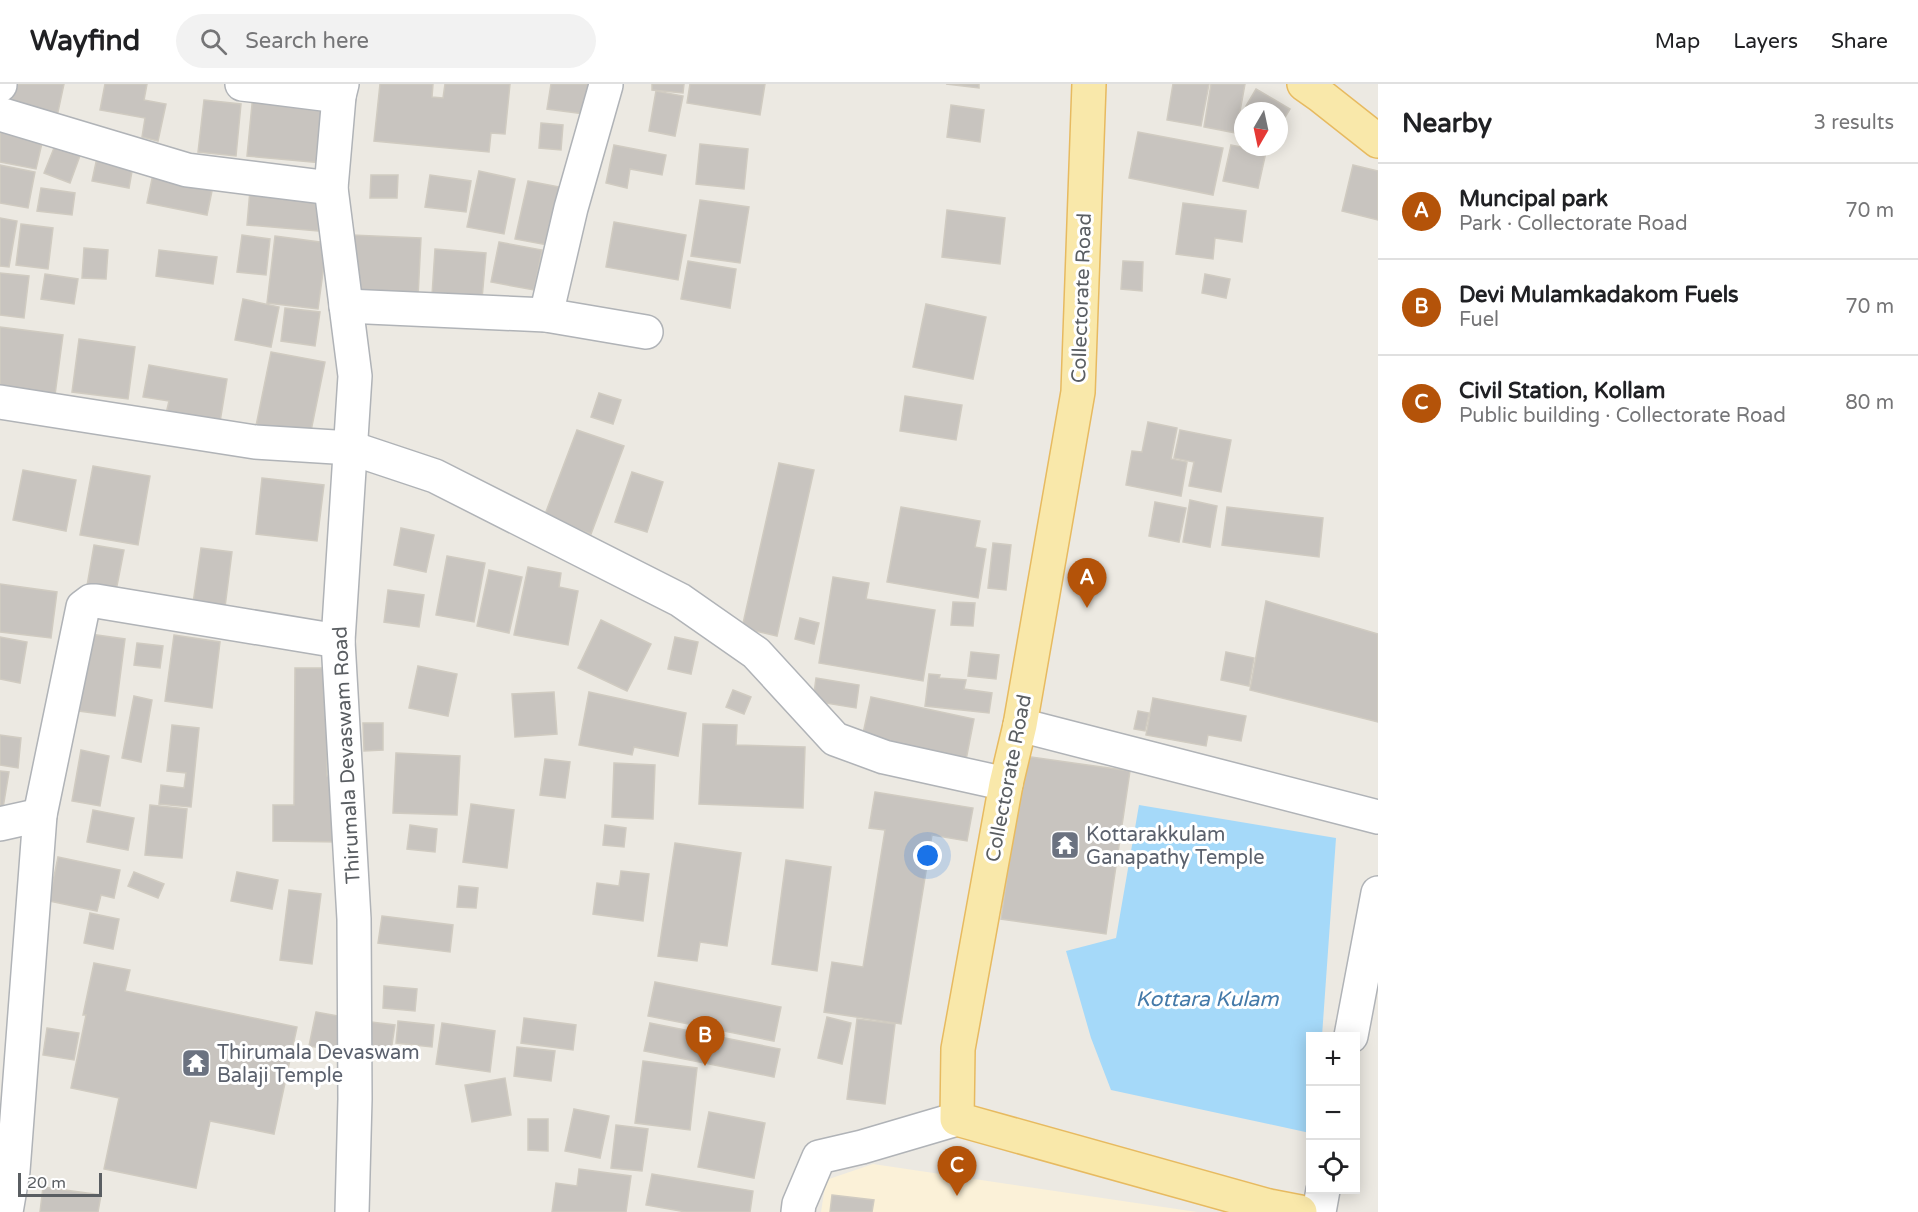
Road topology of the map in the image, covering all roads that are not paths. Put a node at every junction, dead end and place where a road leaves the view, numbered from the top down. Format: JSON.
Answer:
{"nodes":[{"id":1,"x":242,"y":84,"type":"edge"},
{"id":2,"x":1089,"y":84,"type":"edge"},
{"id":3,"x":606,"y":85,"type":"edge"},
{"id":4,"x":1318,"y":88,"type":"edge"},
{"id":5,"x":341,"y":90,"type":"edge"},
{"id":6,"x":0,"y":114,"type":"edge"},
{"id":7,"x":1378,"y":141,"type":"edge"},
{"id":8,"x":331,"y":188,"type":"junction"},
{"id":9,"x":346,"y":306,"type":"junction"},
{"id":10,"x":546,"y":315,"type":"junction"},
{"id":11,"x":646,"y":332,"type":"dead end"},
{"id":12,"x":0,"y":402,"type":"edge"},
{"id":13,"x":351,"y":448,"type":"junction"},
{"id":14,"x":338,"y":641,"type":"junction"},
{"id":15,"x":1020,"y":725,"type":"junction"},
{"id":16,"x":1006,"y":784,"type":"junction"},
{"id":17,"x":40,"y":815,"type":"junction"},
{"id":18,"x":1378,"y":818,"type":"edge"},
{"id":19,"x":0,"y":824,"type":"edge"},
{"id":20,"x":1378,"y":893,"type":"edge"},
{"id":21,"x":1352,"y":1032,"type":"edge"},
{"id":22,"x":957,"y":1119,"type":"junction"},
{"id":23,"x":1322,"y":1194,"type":"edge"},
{"id":24,"x":6,"y":1212,"type":"edge"},
{"id":25,"x":352,"y":1212,"type":"edge"},
{"id":26,"x":798,"y":1212,"type":"edge"},
{"id":27,"x":1299,"y":1212,"type":"edge"},
{"id":28,"x":1319,"y":1212,"type":"edge"}],
"edges":[{"from":1,"to":5,"type":"street"},
{"from":2,"to":15,"type":"main road","name":"Collectorate Road"},
{"from":3,"to":10,"type":"street"},
{"from":4,"to":7,"type":"main road"},
{"from":5,"to":8,"type":"street","name":"Thirumala Devaswam Road"},
{"from":6,"to":8,"type":"street"},
{"from":8,"to":9,"type":"street","name":"Thirumala Devaswam Road"},
{"from":9,"to":10,"type":"street"},
{"from":9,"to":13,"type":"street","name":"Thirumala Devaswam Road"},
{"from":10,"to":11,"type":"street"},
{"from":12,"to":13,"type":"street"},
{"from":13,"to":14,"type":"street","name":"Thirumala Devaswam Road"},
{"from":13,"to":16,"type":"street"},
{"from":14,"to":17,"type":"street"},
{"from":14,"to":25,"type":"street","name":"Thirumala Devaswam Road"},
{"from":15,"to":16,"type":"main road","name":"Collectorate Road"},
{"from":15,"to":18,"type":"street"},
{"from":16,"to":22,"type":"main road","name":"Collectorate Road"},
{"from":17,"to":19,"type":"street"},
{"from":17,"to":24,"type":"street"},
{"from":20,"to":21,"type":"street"},
{"from":22,"to":26,"type":"street"},
{"from":22,"to":27,"type":"main road"},
{"from":23,"to":28,"type":"street"}]}
